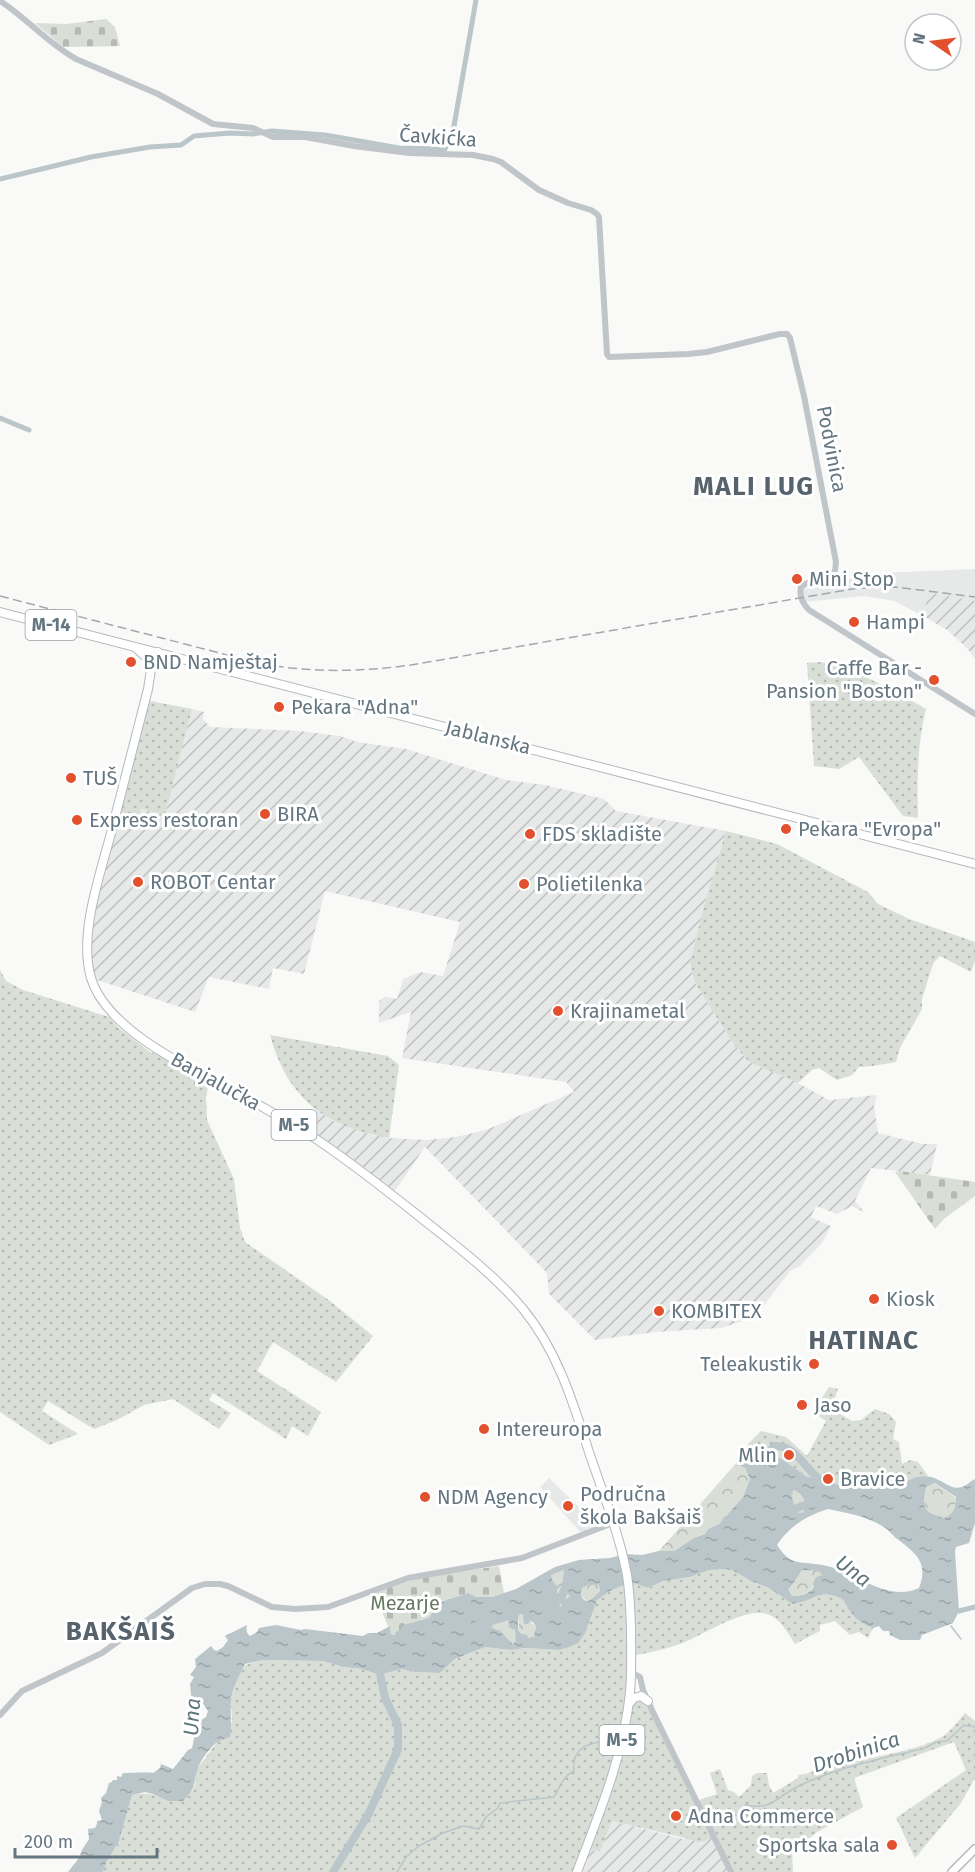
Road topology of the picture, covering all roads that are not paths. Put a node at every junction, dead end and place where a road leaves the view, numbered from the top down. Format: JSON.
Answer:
{"nodes":[{"id":1,"x":0,"y":1,"type":"edge"},
{"id":2,"x":787,"y":334,"type":"joint"},
{"id":3,"x":0,"y":612,"type":"edge"},
{"id":4,"x":134,"y":646,"type":"junction"},
{"id":5,"x":159,"y":652,"type":"junction"},
{"id":6,"x":151,"y":667,"type":"junction"},
{"id":7,"x":148,"y":689,"type":"junction"},
{"id":8,"x":975,"y":714,"type":"edge"},
{"id":9,"x":975,"y":864,"type":"edge"},
{"id":10,"x":613,"y":1523,"type":"junction"},
{"id":11,"x":631,"y":1675,"type":"junction"},
{"id":12,"x":648,"y":1701,"type":"junction"},
{"id":13,"x":629,"y":1704,"type":"junction"},
{"id":14,"x":0,"y":1715,"type":"edge"},
{"id":15,"x":975,"y":1849,"type":"edge"},
{"id":16,"x":577,"y":1872,"type":"edge"},
{"id":17,"x":730,"y":1872,"type":"edge"},
{"id":18,"x":952,"y":1872,"type":"edge"}],
"edges":[{"from":1,"to":2,"type":"street","name":"Čavkićka"},
{"from":2,"to":8,"type":"street","name":"Podvinica"},
{"from":3,"to":4,"type":"main road","name":"Jablanska","number":"M-14"},
{"from":4,"to":5,"type":"main road","name":"Jablanska","number":"M-14"},
{"from":4,"to":6,"type":"main road"},
{"from":5,"to":6,"type":"main road","number":"M-5"},
{"from":5,"to":7,"type":"main road","number":"M-5"},
{"from":5,"to":9,"type":"main road","name":"Jablanska"},
{"from":6,"to":7,"type":"main road","number":"M-5"},
{"from":7,"to":10,"type":"main road","name":"Banjalučka","number":"M-5"},
{"from":10,"to":11,"type":"main road","name":"Banjalučka","number":"M-5"},
{"from":10,"to":14,"type":"street"},
{"from":11,"to":12,"type":"street"},
{"from":11,"to":13,"type":"main road","number":"M-5"},
{"from":12,"to":13,"type":"main road"},
{"from":12,"to":17,"type":"street"},
{"from":13,"to":16,"type":"main road","number":"M-5"},
{"from":15,"to":18,"type":"main road"}]}
